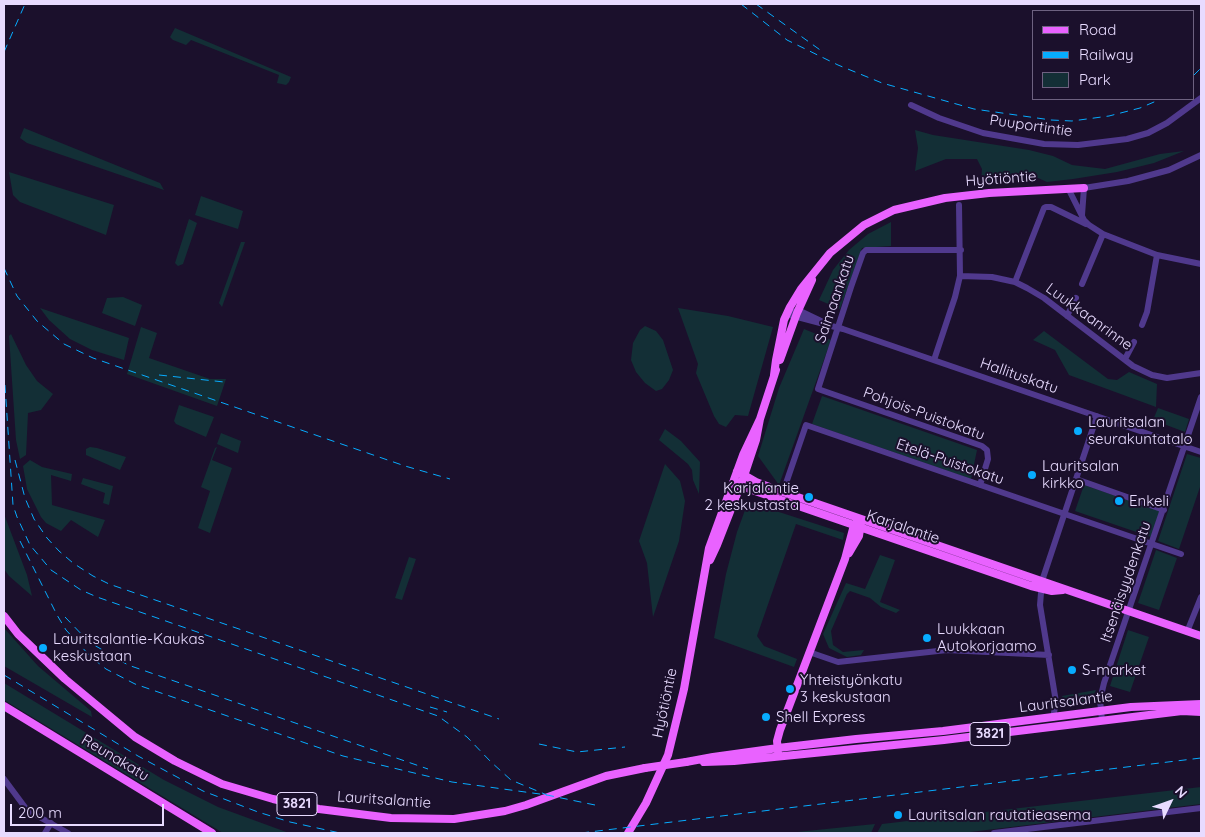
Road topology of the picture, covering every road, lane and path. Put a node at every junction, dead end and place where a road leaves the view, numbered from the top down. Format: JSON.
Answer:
{"nodes":[{"id":1,"x":1201,"y":98,"type":"edge"},
{"id":2,"x":911,"y":105,"type":"dead end"},
{"id":3,"x":1201,"y":155,"type":"edge"},
{"id":4,"x":1084,"y":188,"type":"junction"},
{"id":5,"x":1069,"y":190,"type":"junction"},
{"id":6,"x":959,"y":205,"type":"dead end"},
{"id":7,"x":1082,"y":216,"type":"junction"},
{"id":8,"x":1089,"y":225,"type":"junction"},
{"id":9,"x":1104,"y":234,"type":"junction"},
{"id":10,"x":961,"y":250,"type":"junction"},
{"id":11,"x":1157,"y":255,"type":"junction"},
{"id":12,"x":1201,"y":264,"type":"edge"},
{"id":13,"x":818,"y":267,"type":"junction"},
{"id":14,"x":960,"y":276,"type":"junction"},
{"id":15,"x":1015,"y":282,"type":"junction"},
{"id":16,"x":1082,"y":284,"type":"dead end"},
{"id":17,"x":1076,"y":298,"type":"dead end"},
{"id":18,"x":786,"y":314,"type":"junction"},
{"id":19,"x":797,"y":314,"type":"junction"},
{"id":20,"x":1067,"y":316,"type":"junction"},
{"id":21,"x":1142,"y":325,"type":"dead end"},
{"id":22,"x":839,"y":328,"type":"junction"},
{"id":23,"x":1134,"y":342,"type":"dead end"},
{"id":24,"x":934,"y":360,"type":"junction"},
{"id":25,"x":1125,"y":360,"type":"junction"},
{"id":26,"x":1201,"y":373,"type":"edge"},
{"id":27,"x":774,"y":375,"type":"junction"},
{"id":28,"x":818,"y":389,"type":"joint"},
{"id":29,"x":1201,"y":398,"type":"edge"},
{"id":30,"x":1098,"y":416,"type":"junction"},
{"id":31,"x":760,"y":419,"type":"junction"},
{"id":32,"x":1185,"y":446,"type":"junction"},
{"id":33,"x":1201,"y":452,"type":"edge"},
{"id":34,"x":737,"y":471,"type":"junction"},
{"id":35,"x":744,"y":476,"type":"junction"},
{"id":36,"x":1076,"y":478,"type":"junction"},
{"id":37,"x":738,"y":482,"type":"junction"},
{"id":38,"x":980,"y":485,"type":"junction"},
{"id":39,"x":783,"y":492,"type":"junction"},
{"id":40,"x":1164,"y":510,"type":"junction"},
{"id":41,"x":1064,"y":515,"type":"junction"},
{"id":42,"x":861,"y":519,"type":"junction"},
{"id":43,"x":858,"y":526,"type":"junction"},
{"id":44,"x":1152,"y":545,"type":"junction"},
{"id":45,"x":1181,"y":554,"type":"dead end"},
{"id":46,"x":1041,"y":585,"type":"junction"},
{"id":47,"x":1201,"y":598,"type":"edge"},
{"id":48,"x":1129,"y":611,"type":"junction"},
{"id":49,"x":4,"y":616,"type":"edge"},
{"id":50,"x":1187,"y":632,"type":"junction"},
{"id":51,"x":1201,"y":636,"type":"edge"},
{"id":52,"x":809,"y":652,"type":"junction"},
{"id":53,"x":1049,"y":654,"type":"junction"},
{"id":54,"x":1201,"y":704,"type":"edge"},
{"id":55,"x":4,"y":706,"type":"edge"},
{"id":56,"x":1201,"y":712,"type":"edge"},
{"id":57,"x":1101,"y":716,"type":"junction"},
{"id":58,"x":1053,"y":718,"type":"junction"},
{"id":59,"x":778,"y":752,"type":"junction"},
{"id":60,"x":4,"y":779,"type":"edge"},
{"id":61,"x":1201,"y":808,"type":"edge"},
{"id":62,"x":51,"y":823,"type":"junction"},
{"id":63,"x":45,"y":833,"type":"edge"},
{"id":64,"x":68,"y":833,"type":"edge"},
{"id":65,"x":212,"y":833,"type":"edge"},
{"id":66,"x":628,"y":833,"type":"edge"},
{"id":67,"x":994,"y":833,"type":"edge"}],
"edges":[{"from":1,"to":2,"type":"street","name":"Puuportintie"},
{"from":3,"to":4,"type":"street","name":"Hyötiöntie"},
{"from":4,"to":5,"type":"main road","name":"Hyötiöntie"},
{"from":4,"to":7,"type":"street"},
{"from":5,"to":7,"type":"street"},
{"from":5,"to":13,"type":"main road","name":"Hyötiöntie"},
{"from":6,"to":10,"type":"street"},
{"from":7,"to":8,"type":"street"},
{"from":8,"to":9,"type":"street"},
{"from":8,"to":15,"type":"street"},
{"from":9,"to":11,"type":"street"},
{"from":9,"to":16,"type":"street"},
{"from":10,"to":14,"type":"street"},
{"from":10,"to":22,"type":"street","name":"Saimaankatu"},
{"from":11,"to":12,"type":"street"},
{"from":11,"to":21,"type":"street"},
{"from":13,"to":18,"type":"main road","name":"Hyötiöntie"},
{"from":13,"to":19,"type":"main road","name":"Hyötiöntie"},
{"from":14,"to":15,"type":"street","name":"Luukkaanrinne"},
{"from":14,"to":24,"type":"street"},
{"from":15,"to":20,"type":"street","name":"Luukkaanrinne"},
{"from":17,"to":20,"type":"street"},
{"from":18,"to":19,"type":"street","name":"Hallituskatu"},
{"from":18,"to":27,"type":"main road","name":"Hyötiöntie"},
{"from":19,"to":22,"type":"street","name":"Hallituskatu"},
{"from":19,"to":27,"type":"main road","name":"Hyötiöntie"},
{"from":20,"to":25,"type":"street","name":"Luukkaanrinne"},
{"from":22,"to":24,"type":"street","name":"Hallituskatu"},
{"from":22,"to":28,"type":"street","name":"Saimaankatu"},
{"from":23,"to":25,"type":"street"},
{"from":24,"to":30,"type":"street","name":"Hallituskatu"},
{"from":25,"to":26,"type":"street","name":"Luukkaanrinne"},
{"from":27,"to":31,"type":"main road","name":"Hyötiöntie"},
{"from":28,"to":38,"type":"street","name":"Pohjois-Puistokatu"},
{"from":29,"to":32,"type":"street","name":"Itsenäisyydenkatu"},
{"from":30,"to":32,"type":"street","name":"Hallituskatu"},
{"from":30,"to":36,"type":"street"},
{"from":31,"to":34,"type":"main road","name":"Hyötiöntie"},
{"from":31,"to":35,"type":"main road","name":"Hyötiöntie"},
{"from":32,"to":33,"type":"street","name":"Hallituskatu"},
{"from":32,"to":40,"type":"street","name":"Itsenäisyydenkatu"},
{"from":34,"to":35,"type":"main road","name":"Karjalantie"},
{"from":34,"to":37,"type":"main road","name":"Hyötiöntie"},
{"from":35,"to":37,"type":"main road","name":"Hyötiöntie"},
{"from":35,"to":39,"type":"main road","name":"Karjalantie"},
{"from":36,"to":40,"type":"street"},
{"from":36,"to":41,"type":"street"},
{"from":37,"to":43,"type":"main road","name":"Karjalantie"},
{"from":37,"to":66,"type":"main road","name":"Hyötiöntie"},
{"from":38,"to":39,"type":"street","name":"Etelä-Puistokatu"},
{"from":38,"to":41,"type":"street","name":"Etelä-Puistokatu"},
{"from":39,"to":42,"type":"main road","name":"Karjalantie"},
{"from":40,"to":44,"type":"street","name":"Itsenäisyydenkatu"},
{"from":41,"to":44,"type":"street","name":"Etelä-Puistokatu"},
{"from":41,"to":46,"type":"street"},
{"from":42,"to":43,"type":"main road"},
{"from":42,"to":46,"type":"main road","name":"Karjalantie"},
{"from":43,"to":46,"type":"main road","name":"Karjalantie"},
{"from":43,"to":52,"type":"main road"},
{"from":44,"to":45,"type":"street","name":"Etelä-Puistokatu"},
{"from":44,"to":48,"type":"street","name":"Itsenäisyydenkatu"},
{"from":46,"to":48,"type":"main road","name":"Karjalantie"},
{"from":46,"to":53,"type":"street"},
{"from":47,"to":50,"type":"street"},
{"from":48,"to":50,"type":"main road","name":"Karjalantie"},
{"from":48,"to":57,"type":"street","name":"Itsenäisyydenkatu"},
{"from":49,"to":59,"type":"main road","name":"Lauritsalantie","number":"3821","bridge":true},
{"from":50,"to":51,"type":"main road","name":"Karjalantie"},
{"from":52,"to":53,"type":"street"},
{"from":52,"to":59,"type":"main road"},
{"from":53,"to":58,"type":"street"},
{"from":54,"to":57,"type":"main road","name":"Lauritsalantie"},
{"from":55,"to":65,"type":"main road","name":"Reunakatu"},
{"from":56,"to":57,"type":"main road","name":"Lauritsalantie","number":"3821"},
{"from":57,"to":58,"type":"main road","name":"Lauritsalantie"},
{"from":57,"to":59,"type":"main road","name":"Lauritsalantie","number":"3821"},
{"from":58,"to":59,"type":"main road","name":"Lauritsalantie"},
{"from":60,"to":62,"type":"street"},
{"from":61,"to":67,"type":"street"},
{"from":62,"to":63,"type":"street"},
{"from":62,"to":64,"type":"street"}]}
